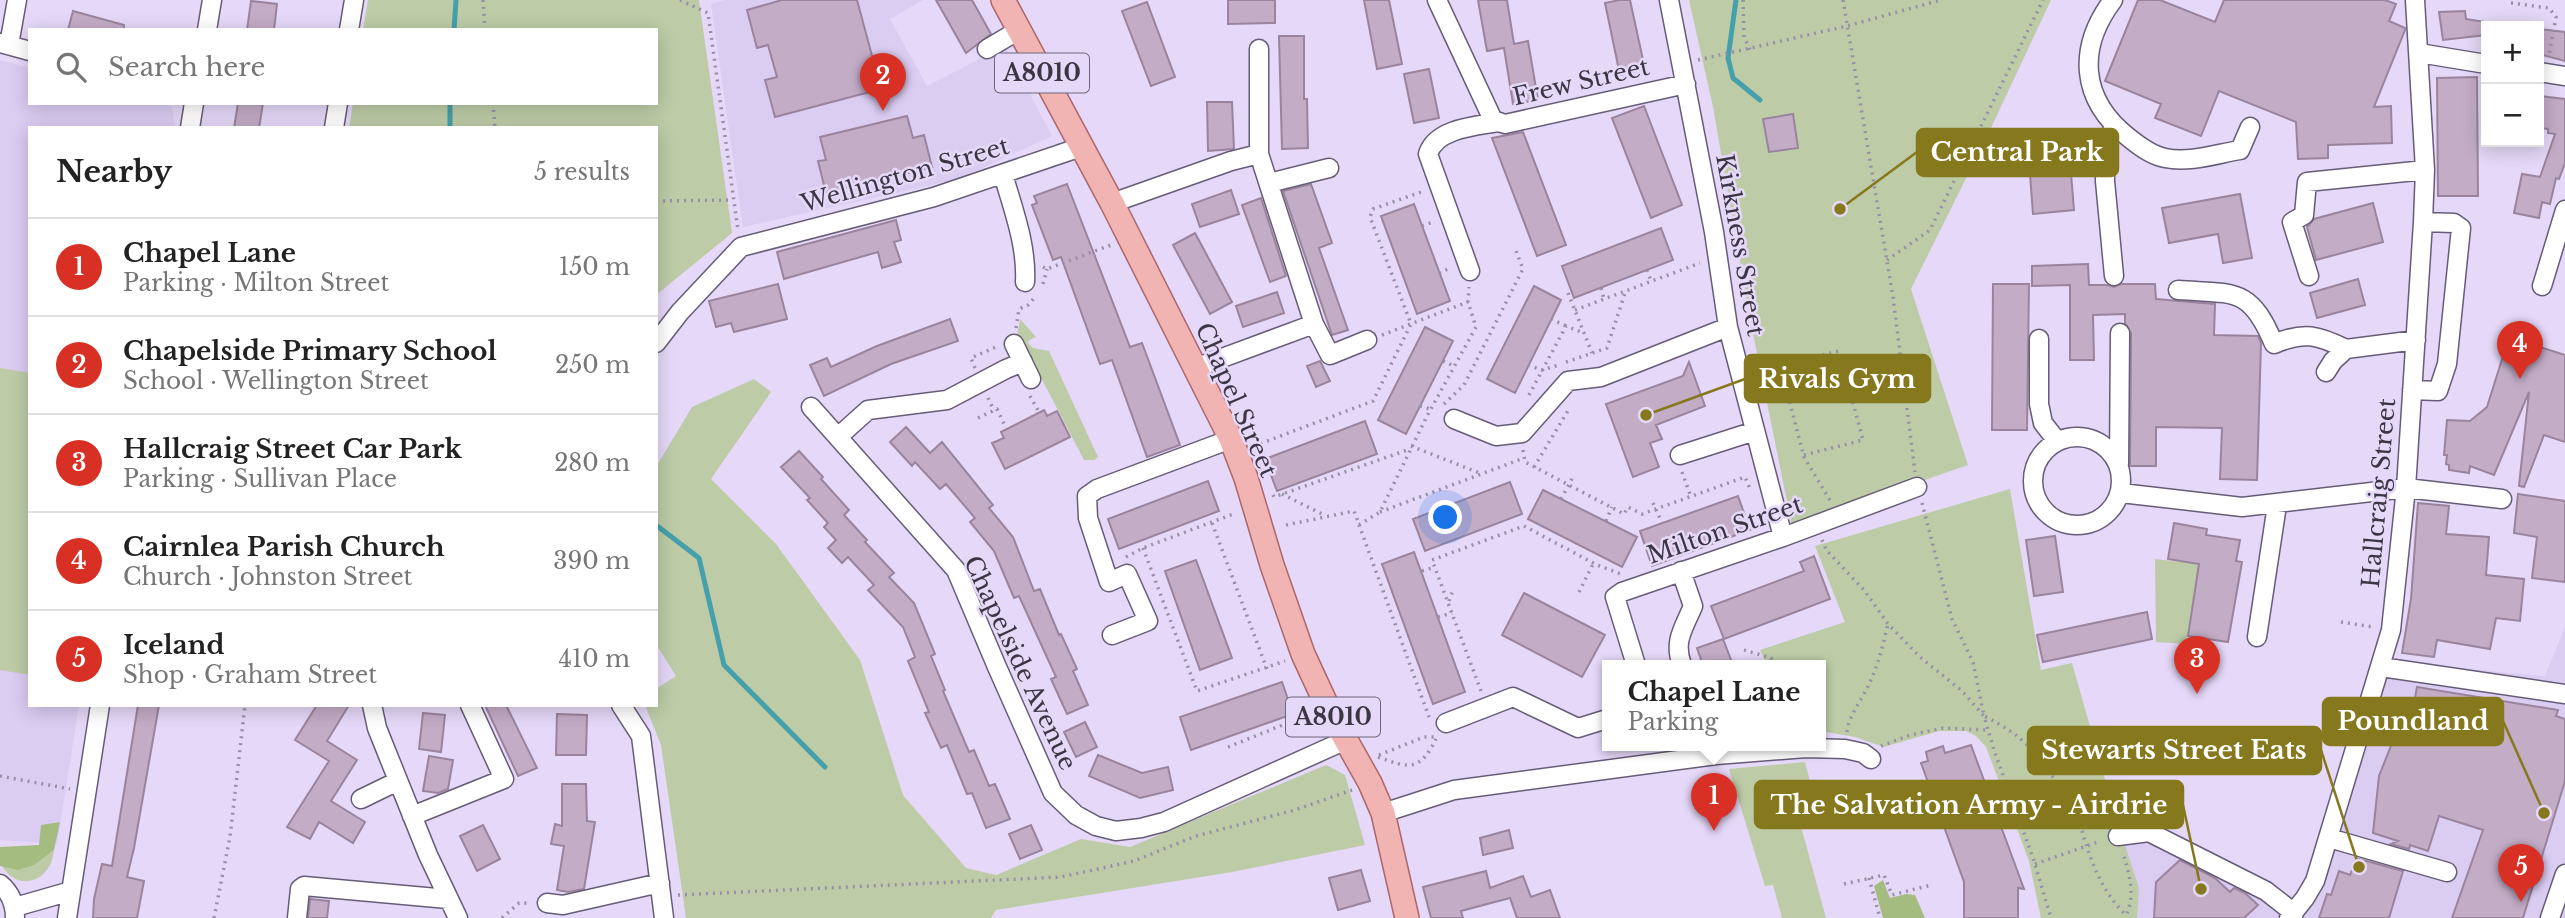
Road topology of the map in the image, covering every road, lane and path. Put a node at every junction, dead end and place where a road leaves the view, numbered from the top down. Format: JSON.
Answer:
{"nodes":[{"id":1,"x":17,"y":0,"type":"edge"},
{"id":2,"x":212,"y":0,"type":"edge"},
{"id":3,"x":354,"y":0,"type":"edge"},
{"id":4,"x":482,"y":0,"type":"edge"},
{"id":5,"x":680,"y":0,"type":"edge"},
{"id":6,"x":1003,"y":0,"type":"edge"},
{"id":7,"x":1437,"y":0,"type":"edge"},
{"id":8,"x":1669,"y":0,"type":"edge"},
{"id":9,"x":1743,"y":0,"type":"edge"},
{"id":10,"x":1843,"y":0,"type":"edge"},
{"id":11,"x":1941,"y":0,"type":"edge"},
{"id":12,"x":2043,"y":0,"type":"edge"},
{"id":13,"x":2113,"y":0,"type":"edge"},
{"id":14,"x":2415,"y":0,"type":"edge"},
{"id":15,"x":2511,"y":4,"type":"dead end"},
{"id":16,"x":1847,"y":26,"type":"junction"},
{"id":17,"x":207,"y":28,"type":"edge"},
{"id":18,"x":349,"y":28,"type":"edge"},
{"id":19,"x":485,"y":28,"type":"edge"},
{"id":20,"x":1019,"y":30,"type":"junction"},
{"id":21,"x":5,"y":44,"type":"edge"},
{"id":22,"x":987,"y":49,"type":"dead end"},
{"id":23,"x":1259,"y":49,"type":"dead end"},
{"id":24,"x":28,"y":50,"type":"edge"},
{"id":25,"x":1750,"y":50,"type":"junction"},
{"id":26,"x":2419,"y":53,"type":"junction"},
{"id":27,"x":2481,"y":63,"type":"edge"},
{"id":28,"x":1682,"y":64,"type":"junction"},
{"id":29,"x":2544,"y":64,"type":"edge"},
{"id":30,"x":2544,"y":72,"type":"edge"},
{"id":31,"x":2565,"y":76,"type":"edge"},
{"id":32,"x":1686,"y":84,"type":"junction"},
{"id":33,"x":194,"y":105,"type":"edge"},
{"id":34,"x":338,"y":105,"type":"edge"},
{"id":35,"x":493,"y":105,"type":"edge"},
{"id":36,"x":1499,"y":122,"type":"junction"},
{"id":37,"x":190,"y":126,"type":"edge"},
{"id":38,"x":334,"y":126,"type":"edge"},
{"id":39,"x":495,"y":126,"type":"edge"},
{"id":40,"x":2114,"y":126,"type":"junction"},
{"id":41,"x":2250,"y":127,"type":"dead end"},
{"id":42,"x":1081,"y":147,"type":"junction"},
{"id":43,"x":1259,"y":154,"type":"junction"},
{"id":44,"x":1329,"y":168,"type":"dead end"},
{"id":45,"x":2425,"y":170,"type":"junction"},
{"id":46,"x":1003,"y":174,"type":"junction"},
{"id":47,"x":1269,"y":183,"type":"junction"},
{"id":48,"x":733,"y":200,"type":"junction"},
{"id":49,"x":658,"y":201,"type":"edge"},
{"id":50,"x":1112,"y":203,"type":"junction"},
{"id":51,"x":2565,"y":211,"type":"edge"},
{"id":52,"x":2423,"y":222,"type":"junction"},
{"id":53,"x":1129,"y":237,"type":"junction"},
{"id":54,"x":741,"y":247,"type":"junction"},
{"id":55,"x":1516,"y":251,"type":"dead end"},
{"id":56,"x":1718,"y":257,"type":"junction"},
{"id":57,"x":1887,"y":260,"type":"junction"},
{"id":58,"x":1647,"y":270,"type":"dead end"},
{"id":59,"x":1469,"y":271,"type":"joint"},
{"id":60,"x":2114,"y":276,"type":"dead end"},
{"id":61,"x":2309,"y":276,"type":"dead end"},
{"id":62,"x":1651,"y":281,"type":"junction"},
{"id":63,"x":1025,"y":282,"type":"dead end"},
{"id":64,"x":2542,"y":286,"type":"dead end"},
{"id":65,"x":1601,"y":288,"type":"dead end"},
{"id":66,"x":1626,"y":290,"type":"junction"},
{"id":67,"x":2178,"y":290,"type":"dead end"},
{"id":68,"x":1568,"y":293,"type":"dead end"},
{"id":69,"x":1604,"y":299,"type":"junction"},
{"id":70,"x":1468,"y":302,"type":"junction"},
{"id":71,"x":1575,"y":310,"type":"junction"},
{"id":72,"x":1551,"y":319,"type":"dead end"},
{"id":73,"x":1314,"y":324,"type":"junction"},
{"id":74,"x":1566,"y":326,"type":"junction"},
{"id":75,"x":1728,"y":327,"type":"junction"},
{"id":76,"x":1584,"y":333,"type":"junction"},
{"id":77,"x":2120,"y":333,"type":"dead end"},
{"id":78,"x":2039,"y":339,"type":"dead end"},
{"id":79,"x":658,"y":340,"type":"edge"},
{"id":80,"x":1367,"y":340,"type":"joint"},
{"id":81,"x":2416,"y":340,"type":"junction"},
{"id":82,"x":1014,"y":344,"type":"joint"},
{"id":83,"x":2346,"y":349,"type":"junction"},
{"id":84,"x":1592,"y":353,"type":"junction"},
{"id":85,"x":1443,"y":361,"type":"dead end"},
{"id":86,"x":1023,"y":362,"type":"junction"},
{"id":87,"x":1528,"y":365,"type":"dead end"},
{"id":88,"x":1454,"y":366,"type":"junction"},
{"id":89,"x":1195,"y":368,"type":"junction"},
{"id":90,"x":1542,"y":370,"type":"junction"},
{"id":91,"x":2326,"y":372,"type":"dead end"},
{"id":92,"x":1031,"y":379,"type":"dead end"},
{"id":93,"x":2412,"y":390,"type":"junction"},
{"id":94,"x":1527,"y":399,"type":"dead end"},
{"id":95,"x":1574,"y":401,"type":"dead end"},
{"id":96,"x":1420,"y":406,"type":"dead end"},
{"id":97,"x":811,"y":407,"type":"dead end"},
{"id":98,"x":1430,"y":409,"type":"junction"},
{"id":99,"x":1427,"y":416,"type":"junction"},
{"id":100,"x":978,"y":418,"type":"dead end"},
{"id":101,"x":1454,"y":419,"type":"dead end"},
{"id":102,"x":1006,"y":428,"type":"dead end"},
{"id":103,"x":1755,"y":431,"type":"junction"},
{"id":104,"x":1522,"y":433,"type":"junction"},
{"id":105,"x":839,"y":436,"type":"junction"},
{"id":106,"x":1231,"y":439,"type":"junction"},
{"id":107,"x":2057,"y":441,"type":"junction"},
{"id":108,"x":1410,"y":447,"type":"junction"},
{"id":109,"x":1680,"y":455,"type":"joint"},
{"id":110,"x":1804,"y":455,"type":"junction"},
{"id":111,"x":1524,"y":458,"type":"junction"},
{"id":112,"x":2119,"y":464,"type":"junction"},
{"id":113,"x":1534,"y":467,"type":"junction"},
{"id":114,"x":1484,"y":474,"type":"junction"},
{"id":115,"x":1574,"y":475,"type":"dead end"},
{"id":116,"x":1268,"y":485,"type":"dead end"},
{"id":117,"x":1569,"y":485,"type":"junction"},
{"id":118,"x":1917,"y":487,"type":"junction"},
{"id":119,"x":2406,"y":488,"type":"junction"},
{"id":120,"x":2121,"y":493,"type":"junction"},
{"id":121,"x":1282,"y":494,"type":"junction"},
{"id":122,"x":1691,"y":497,"type":"junction"},
{"id":123,"x":1561,"y":499,"type":"dead end"},
{"id":124,"x":2502,"y":499,"type":"dead end"},
{"id":125,"x":1755,"y":502,"type":"dead end"},
{"id":126,"x":1653,"y":503,"type":"dead end"},
{"id":127,"x":2277,"y":505,"type":"junction"},
{"id":128,"x":1612,"y":508,"type":"junction"},
{"id":129,"x":1656,"y":509,"type":"junction"},
{"id":130,"x":1380,"y":512,"type":"junction"},
{"id":131,"x":1256,"y":514,"type":"junction"},
{"id":132,"x":1325,"y":515,"type":"junction"},
{"id":133,"x":1840,"y":516,"type":"junction"},
{"id":134,"x":1606,"y":521,"type":"dead end"},
{"id":135,"x":1212,"y":523,"type":"junction"},
{"id":136,"x":1662,"y":523,"type":"dead end"},
{"id":137,"x":1286,"y":525,"type":"dead end"},
{"id":138,"x":1359,"y":525,"type":"junction"},
{"id":139,"x":1815,"y":525,"type":"junction"},
{"id":140,"x":1783,"y":537,"type":"junction"},
{"id":141,"x":1143,"y":548,"type":"junction"},
{"id":142,"x":1593,"y":564,"type":"junction"},
{"id":143,"x":1105,"y":567,"type":"junction"},
{"id":144,"x":1435,"y":567,"type":"junction"},
{"id":145,"x":1422,"y":571,"type":"dead end"},
{"id":146,"x":1681,"y":571,"type":"junction"},
{"id":147,"x":1625,"y":576,"type":"dead end"},
{"id":148,"x":1453,"y":590,"type":"dead end"},
{"id":149,"x":1579,"y":592,"type":"dead end"},
{"id":150,"x":1448,"y":603,"type":"junction"},
{"id":151,"x":1452,"y":613,"type":"junction"},
{"id":152,"x":1438,"y":617,"type":"dead end"},
{"id":153,"x":2340,"y":622,"type":"dead end"},
{"id":154,"x":1888,"y":624,"type":"junction"},
{"id":155,"x":2391,"y":630,"type":"junction"},
{"id":156,"x":1112,"y":635,"type":"dead end"},
{"id":157,"x":2257,"y":637,"type":"dead end"},
{"id":158,"x":1744,"y":650,"type":"dead end"},
{"id":159,"x":1303,"y":654,"type":"junction"},
{"id":160,"x":1634,"y":660,"type":"edge"},
{"id":161,"x":1680,"y":660,"type":"edge"},
{"id":162,"x":1771,"y":660,"type":"edge"},
{"id":163,"x":2381,"y":667,"type":"junction"},
{"id":164,"x":1266,"y":669,"type":"junction"},
{"id":165,"x":2565,"y":694,"type":"edge"},
{"id":166,"x":100,"y":707,"type":"edge"},
{"id":167,"x":245,"y":707,"type":"edge"},
{"id":168,"x":372,"y":707,"type":"edge"},
{"id":169,"x":471,"y":707,"type":"edge"},
{"id":170,"x":622,"y":707,"type":"edge"},
{"id":171,"x":1487,"y":707,"type":"junction"},
{"id":172,"x":1328,"y":708,"type":"junction"},
{"id":173,"x":1984,"y":716,"type":"junction"},
{"id":174,"x":1602,"y":721,"type":"edge"},
{"id":175,"x":1437,"y":729,"type":"junction"},
{"id":176,"x":1988,"y":730,"type":"junction"},
{"id":177,"x":1346,"y":740,"type":"junction"},
{"id":178,"x":1227,"y":747,"type":"dead end"},
{"id":179,"x":1826,"y":748,"type":"edge"},
{"id":180,"x":1845,"y":749,"type":"junction"},
{"id":181,"x":1758,"y":751,"type":"edge"},
{"id":182,"x":1376,"y":756,"type":"junction"},
{"id":183,"x":1867,"y":756,"type":"joint"},
{"id":184,"x":1380,"y":769,"type":"dead end"},
{"id":185,"x":0,"y":776,"type":"edge"},
{"id":186,"x":398,"y":781,"type":"junction"},
{"id":187,"x":76,"y":790,"type":"dead end"},
{"id":188,"x":361,"y":799,"type":"dead end"},
{"id":189,"x":1379,"y":803,"type":"junction"},
{"id":190,"x":412,"y":816,"type":"junction"},
{"id":191,"x":2118,"y":835,"type":"junction"},
{"id":192,"x":2329,"y":838,"type":"junction"},
{"id":193,"x":2086,"y":846,"type":"junction"},
{"id":194,"x":2035,"y":864,"type":"junction"},
{"id":195,"x":2447,"y":872,"type":"dead end"},
{"id":196,"x":2565,"y":874,"type":"edge"},
{"id":197,"x":1869,"y":878,"type":"junction"},
{"id":198,"x":0,"y":884,"type":"edge"},
{"id":199,"x":1844,"y":884,"type":"dead end"},
{"id":200,"x":1931,"y":885,"type":"dead end"},
{"id":201,"x":661,"y":890,"type":"junction"},
{"id":202,"x":71,"y":891,"type":"junction"},
{"id":203,"x":449,"y":899,"type":"junction"},
{"id":204,"x":547,"y":903,"type":"joint"},
{"id":205,"x":15,"y":912,"type":"edge"},
{"id":206,"x":2125,"y":916,"type":"edge"},
{"id":207,"x":2291,"y":916,"type":"edge"},
{"id":208,"x":67,"y":918,"type":"edge"},
{"id":209,"x":214,"y":918,"type":"edge"},
{"id":210,"x":297,"y":918,"type":"edge"},
{"id":211,"x":458,"y":918,"type":"edge"},
{"id":212,"x":502,"y":918,"type":"edge"},
{"id":213,"x":664,"y":918,"type":"edge"},
{"id":214,"x":1407,"y":918,"type":"edge"},
{"id":215,"x":1880,"y":918,"type":"edge"},
{"id":216,"x":2051,"y":918,"type":"edge"},
{"id":217,"x":2550,"y":918,"type":"edge"}],
"edges":[{"from":1,"to":21,"type":"street"},
{"from":2,"to":17,"type":"street"},
{"from":3,"to":18,"type":"street"},
{"from":4,"to":19,"type":"path"},
{"from":5,"to":48,"type":"path"},
{"from":6,"to":20,"type":"main road","name":"Chapel Street","number":"A8010"},
{"from":7,"to":36,"type":"street","name":"Frew Street"},
{"from":8,"to":28,"type":"street","name":"Kirkness Street"},
{"from":9,"to":25,"type":"path"},
{"from":10,"to":16,"type":"path"},
{"from":11,"to":16,"type":"path"},
{"from":12,"to":57,"type":"path"},
{"from":13,"to":40,"type":"street"},
{"from":14,"to":26,"type":"street","name":"Hallcraig Street"},
{"from":15,"to":29,"type":"path"},
{"from":16,"to":25,"type":"path"},
{"from":16,"to":57,"type":"path"},
{"from":20,"to":22,"type":"street"},
{"from":20,"to":42,"type":"main road","name":"Chapel Street","number":"A8010"},
{"from":21,"to":24,"type":"street"},
{"from":23,"to":43,"type":"street"},
{"from":25,"to":28,"type":"path"},
{"from":26,"to":27,"type":"street"},
{"from":26,"to":45,"type":"street","name":"Hallcraig Street"},
{"from":28,"to":32,"type":"street","name":"Kirkness Street"},
{"from":30,"to":31,"type":"street"},
{"from":32,"to":36,"type":"street","name":"Frew Street"},
{"from":32,"to":56,"type":"street","name":"Kirkness Street"},
{"from":33,"to":37,"type":"street"},
{"from":34,"to":38,"type":"street"},
{"from":35,"to":39,"type":"path"},
{"from":36,"to":59,"type":"street"},
{"from":40,"to":41,"type":"street"},
{"from":40,"to":60,"type":"street"},
{"from":42,"to":46,"type":"street","name":"Wellington Street"},
{"from":42,"to":50,"type":"main road","name":"Chapel Street","number":"A8010"},
{"from":43,"to":47,"type":"street"},
{"from":43,"to":50,"type":"street"},
{"from":44,"to":47,"type":"street"},
{"from":45,"to":52,"type":"street","name":"Hallcraig Street"},
{"from":45,"to":61,"type":"street"},
{"from":46,"to":54,"type":"street","name":"Wellington Street"},
{"from":46,"to":63,"type":"street"},
{"from":47,"to":73,"type":"street"},
{"from":48,"to":49,"type":"path"},
{"from":48,"to":54,"type":"path"},
{"from":50,"to":53,"type":"main road","name":"Chapel Street","number":"A8010"},
{"from":51,"to":64,"type":"street"},
{"from":52,"to":81,"type":"street","name":"Hallcraig Street"},
{"from":52,"to":93,"type":"street"},
{"from":53,"to":82,"type":"path"},
{"from":53,"to":89,"type":"main road","name":"Chapel Street","number":"A8010"},
{"from":54,"to":79,"type":"street"},
{"from":55,"to":99,"type":"path"},
{"from":56,"to":62,"type":"path"},
{"from":56,"to":75,"type":"street","name":"Kirkness Street"},
{"from":57,"to":118,"type":"path"},
{"from":58,"to":62,"type":"path"},
{"from":59,"to":70,"type":"path"},
{"from":62,"to":66,"type":"path"},
{"from":65,"to":69,"type":"path"},
{"from":66,"to":69,"type":"path"},
{"from":66,"to":84,"type":"path"},
{"from":67,"to":83,"type":"street"},
{"from":68,"to":71,"type":"path"},
{"from":69,"to":71,"type":"path"},
{"from":70,"to":80,"type":"path"},
{"from":70,"to":88,"type":"path"},
{"from":71,"to":76,"type":"path"},
{"from":72,"to":74,"type":"path"},
{"from":73,"to":80,"type":"street"},
{"from":73,"to":89,"type":"street"},
{"from":74,"to":76,"type":"path"},
{"from":74,"to":90,"type":"path"},
{"from":75,"to":103,"type":"street","name":"Kirkness Street"},
{"from":75,"to":104,"type":"street"},
{"from":76,"to":84,"type":"path"},
{"from":77,"to":112,"type":"street"},
{"from":78,"to":107,"type":"street"},
{"from":81,"to":83,"type":"street"},
{"from":81,"to":93,"type":"street","name":"Hallcraig Street"},
{"from":82,"to":86,"type":"street"},
{"from":83,"to":91,"type":"street"},
{"from":84,"to":90,"type":"path"},
{"from":85,"to":88,"type":"path"},
{"from":86,"to":92,"type":"street"},
{"from":86,"to":105,"type":"street"},
{"from":87,"to":90,"type":"path"},
{"from":88,"to":98,"type":"path"},
{"from":89,"to":106,"type":"main road","name":"Chapel Street","number":"A8010"},
{"from":90,"to":94,"type":"path"},
{"from":93,"to":119,"type":"street","name":"Hallcraig Street"},
{"from":95,"to":113,"type":"path"},
{"from":96,"to":98,"type":"path"},
{"from":97,"to":105,"type":"street","name":"Chapelside Avenue"},
{"from":98,"to":99,"type":"path"},
{"from":99,"to":108,"type":"path"},
{"from":100,"to":102,"type":"path"},
{"from":101,"to":104,"type":"street"},
{"from":103,"to":109,"type":"street"},
{"from":103,"to":140,"type":"street","name":"Kirkness Street"},
{"from":104,"to":111,"type":"path"},
{"from":105,"to":177,"type":"street","name":"Chapelside Avenue"},
{"from":106,"to":131,"type":"main road","name":"Chapel Street","number":"A8010"},
{"from":106,"to":143,"type":"street"},
{"from":107,"to":112,"type":"street"},
{"from":107,"to":120,"type":"street"},
{"from":108,"to":114,"type":"path"},
{"from":108,"to":121,"type":"path"},
{"from":108,"to":130,"type":"path"},
{"from":109,"to":122,"type":"path"},
{"from":110,"to":110,"type":"path"},
{"from":110,"to":133,"type":"path"},
{"from":111,"to":113,"type":"path"},
{"from":111,"to":114,"type":"path"},
{"from":112,"to":120,"type":"street"},
{"from":113,"to":117,"type":"path"},
{"from":114,"to":130,"type":"path"},
{"from":115,"to":117,"type":"path"},
{"from":116,"to":121,"type":"path"},
{"from":117,"to":123,"type":"path"},
{"from":117,"to":128,"type":"path"},
{"from":118,"to":133,"type":"street","name":"Milton Street"},
{"from":118,"to":173,"type":"path"},
{"from":119,"to":124,"type":"street"},
{"from":119,"to":127,"type":"street"},
{"from":119,"to":155,"type":"street","name":"Hallcraig Street"},
{"from":120,"to":127,"type":"street"},
{"from":121,"to":132,"type":"path"},
{"from":122,"to":125,"type":"path"},
{"from":122,"to":129,"type":"path"},
{"from":126,"to":129,"type":"path"},
{"from":127,"to":157,"type":"street"},
{"from":128,"to":129,"type":"path"},
{"from":128,"to":134,"type":"path"},
{"from":129,"to":136,"type":"path"},
{"from":130,"to":138,"type":"path"},
{"from":131,"to":135,"type":"path"},
{"from":131,"to":159,"type":"main road","name":"Chapel Street","number":"A8010"},
{"from":132,"to":137,"type":"path"},
{"from":132,"to":138,"type":"path"},
{"from":133,"to":139,"type":"street","name":"Milton Street"},
{"from":135,"to":141,"type":"path"},
{"from":135,"to":164,"type":"path"},
{"from":138,"to":175,"type":"path"},
{"from":139,"to":140,"type":"street","name":"Milton Street"},
{"from":139,"to":154,"type":"path"},
{"from":140,"to":146,"type":"street","name":"Milton Street"},
{"from":141,"to":143,"type":"path"},
{"from":141,"to":164,"type":"path"},
{"from":142,"to":144,"type":"path"},
{"from":142,"to":147,"type":"path"},
{"from":142,"to":149,"type":"path"},
{"from":143,"to":156,"type":"street"},
{"from":144,"to":145,"type":"path"},
{"from":144,"to":150,"type":"path"},
{"from":146,"to":160,"type":"street","name":"Milton Street"},
{"from":146,"to":161,"type":"street"},
{"from":148,"to":150,"type":"path"},
{"from":150,"to":151,"type":"path"},
{"from":151,"to":152,"type":"path"},
{"from":151,"to":171,"type":"path"},
{"from":153,"to":155,"type":"path"},
{"from":154,"to":173,"type":"path"},
{"from":154,"to":180,"type":"path"},
{"from":155,"to":163,"type":"street","name":"Hallcraig Street"},
{"from":158,"to":162,"type":"path"},
{"from":159,"to":164,"type":"path"},
{"from":159,"to":172,"type":"main road","name":"Chapel Street","number":"A8010"},
{"from":163,"to":165,"type":"street"},
{"from":163,"to":192,"type":"street","name":"Hallcraig Street"},
{"from":166,"to":202,"type":"street"},
{"from":167,"to":209,"type":"path"},
{"from":168,"to":186,"type":"street"},
{"from":169,"to":190,"type":"street"},
{"from":170,"to":201,"type":"street"},
{"from":171,"to":174,"type":"street"},
{"from":171,"to":175,"type":"street"},
{"from":172,"to":177,"type":"main road","name":"Chapel Street","number":"A8010"},
{"from":172,"to":178,"type":"path"},
{"from":173,"to":176,"type":"path"},
{"from":173,"to":193,"type":"path"},
{"from":175,"to":182,"type":"path"},
{"from":175,"to":182,"type":"path"},
{"from":176,"to":183,"type":"path"},
{"from":176,"to":194,"type":"path"},
{"from":177,"to":189,"type":"main road","name":"Chapel Street","number":"A8010"},
{"from":179,"to":180,"type":"street"},
{"from":180,"to":183,"type":"street"},
{"from":181,"to":189,"type":"street"},
{"from":182,"to":184,"type":"path"},
{"from":185,"to":187,"type":"path"},
{"from":186,"to":188,"type":"street"},
{"from":186,"to":190,"type":"street"},
{"from":189,"to":201,"type":"path"},
{"from":189,"to":214,"type":"main road","name":"Chapel Street","number":"A8010"},
{"from":190,"to":203,"type":"street"},
{"from":191,"to":193,"type":"path"},
{"from":191,"to":206,"type":"path"},
{"from":191,"to":207,"type":"street"},
{"from":192,"to":195,"type":"street"},
{"from":192,"to":207,"type":"street","name":"Hallcraig Street"},
{"from":193,"to":194,"type":"path"},
{"from":193,"to":206,"type":"path"},
{"from":194,"to":216,"type":"path"},
{"from":196,"to":217,"type":"street"},
{"from":197,"to":199,"type":"path"},
{"from":197,"to":200,"type":"path"},
{"from":197,"to":215,"type":"path"},
{"from":198,"to":205,"type":"street"},
{"from":201,"to":204,"type":"street"},
{"from":201,"to":213,"type":"street"},
{"from":202,"to":205,"type":"street"},
{"from":202,"to":208,"type":"street"},
{"from":203,"to":210,"type":"street"},
{"from":203,"to":211,"type":"street"},
{"from":204,"to":212,"type":"path"}]}
